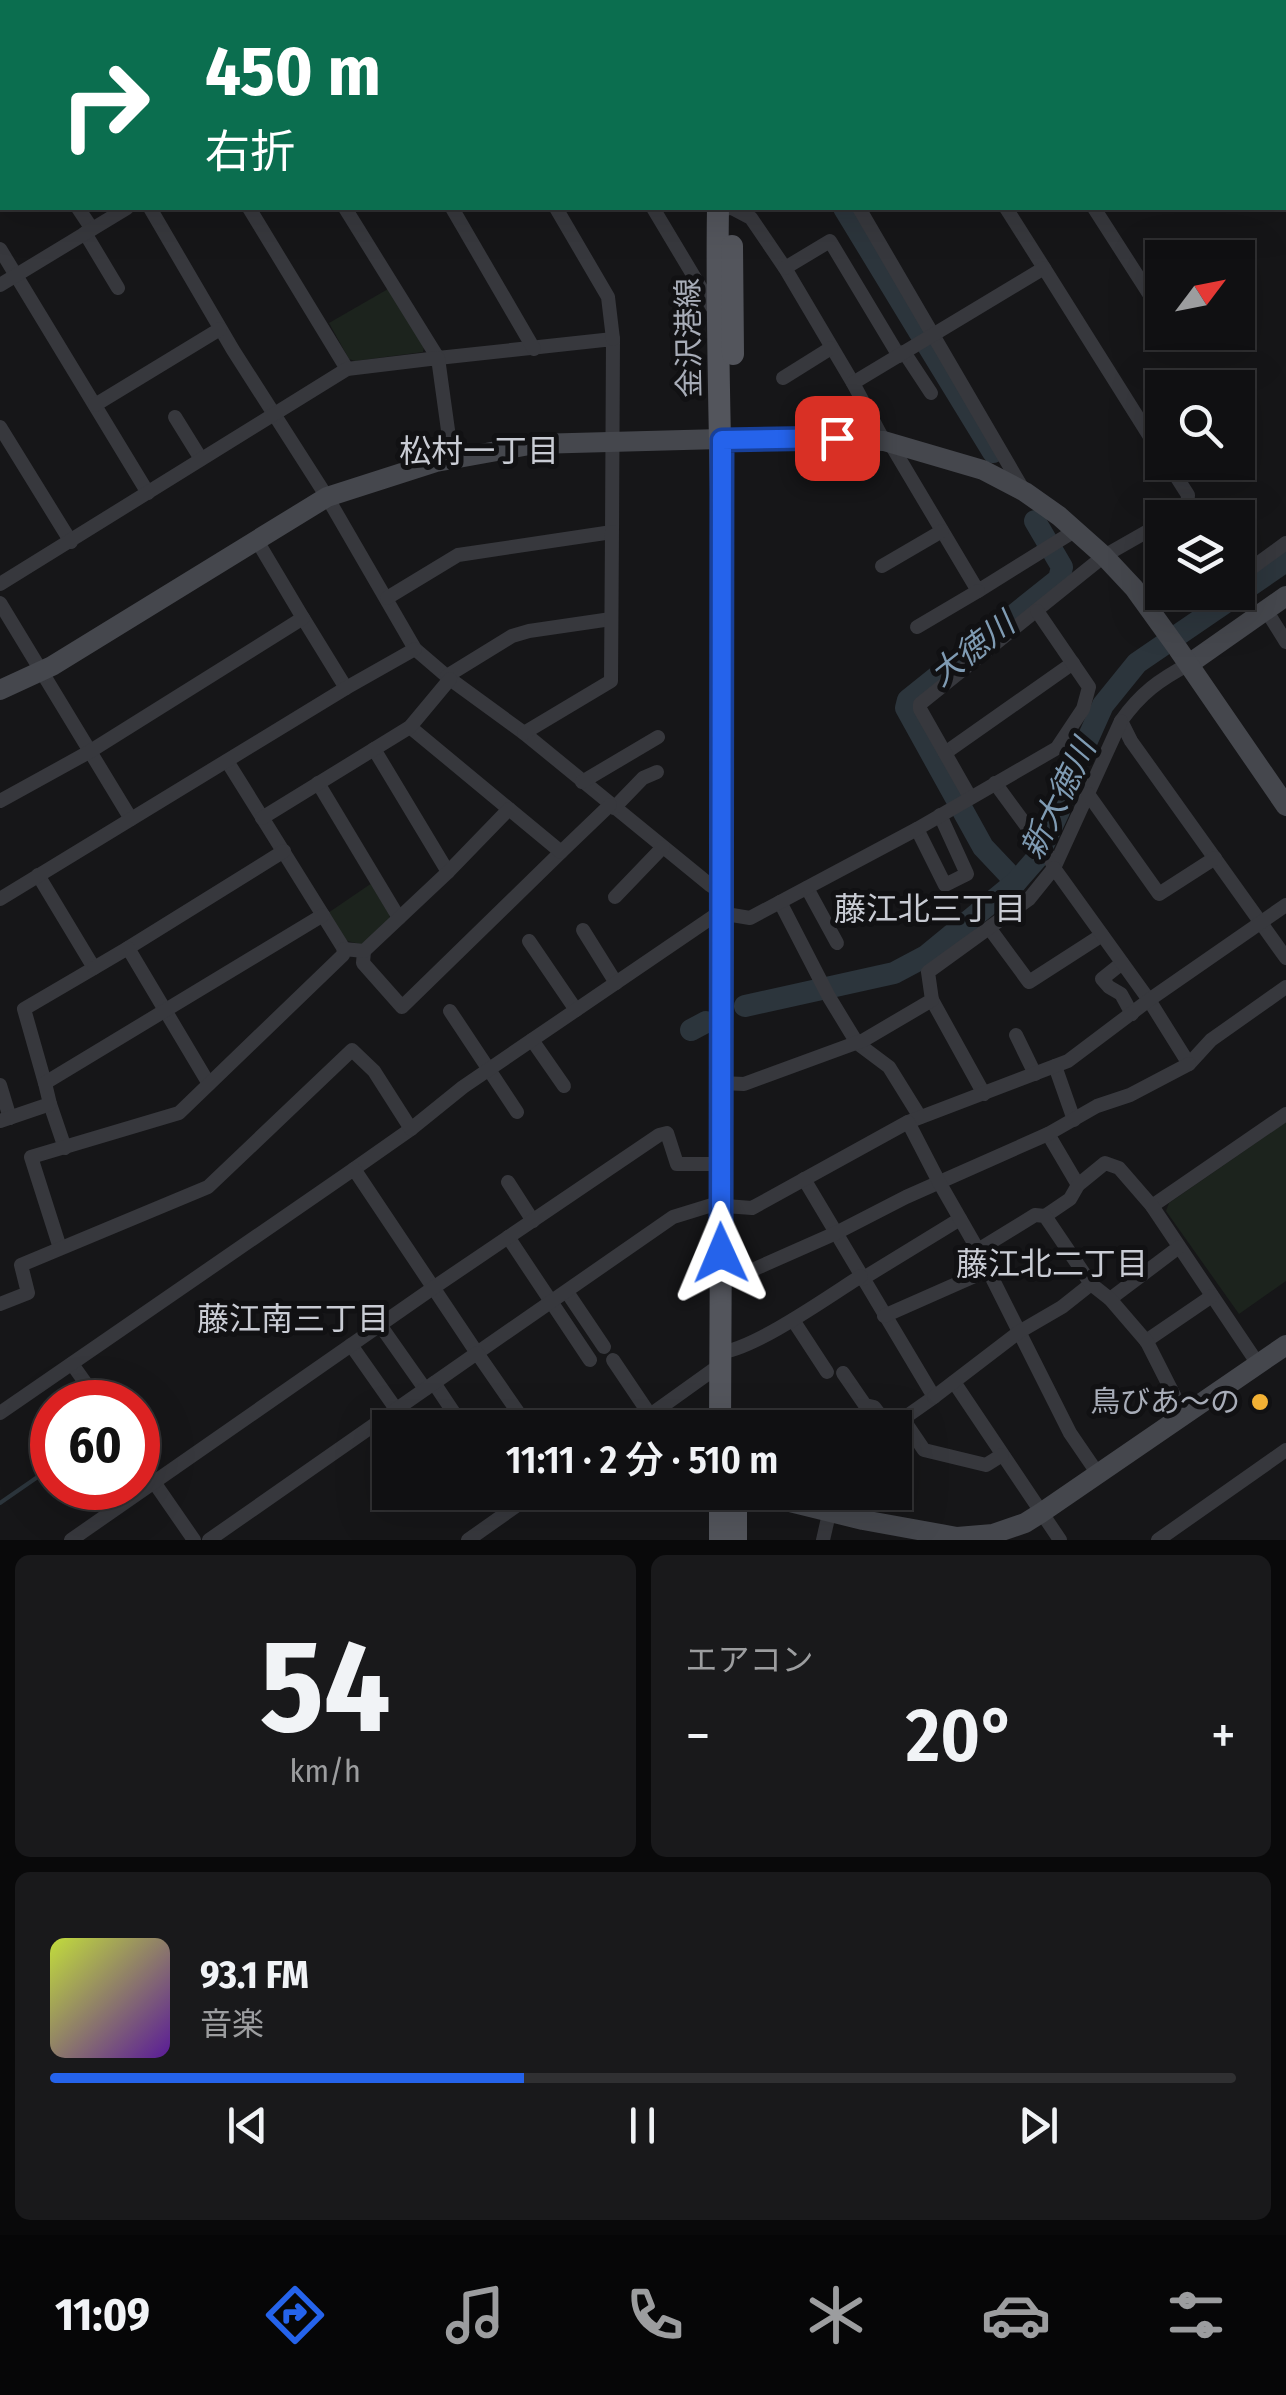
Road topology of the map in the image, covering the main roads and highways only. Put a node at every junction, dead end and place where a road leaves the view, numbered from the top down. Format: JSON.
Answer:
{"nodes":[{"id":1,"x":718,"y":210,"type":"edge"},
{"id":2,"x":732,"y":210,"type":"edge"},
{"id":3,"x":728,"y":440,"type":"junction"},
{"id":4,"x":724,"y":1356,"type":"junction"},
{"id":5,"x":721,"y":1410,"type":"edge"},
{"id":6,"x":732,"y":1410,"type":"edge"},
{"id":7,"x":725,"y":1510,"type":"edge"},
{"id":8,"x":731,"y":1510,"type":"edge"},
{"id":9,"x":720,"y":1540,"type":"edge"},
{"id":10,"x":736,"y":1540,"type":"edge"}],
"edges":[{"from":1,"to":3,"type":"main road","name":"金沢港線"},
{"from":2,"to":3,"type":"main road","name":"金沢港線"},
{"from":3,"to":4,"type":"main road","name":"金沢港線"},
{"from":4,"to":5,"type":"main road","name":"金沢港線"},
{"from":4,"to":6,"type":"main road","name":"金沢港線"},
{"from":7,"to":9,"type":"main road"},
{"from":8,"to":10,"type":"main road"}]}
